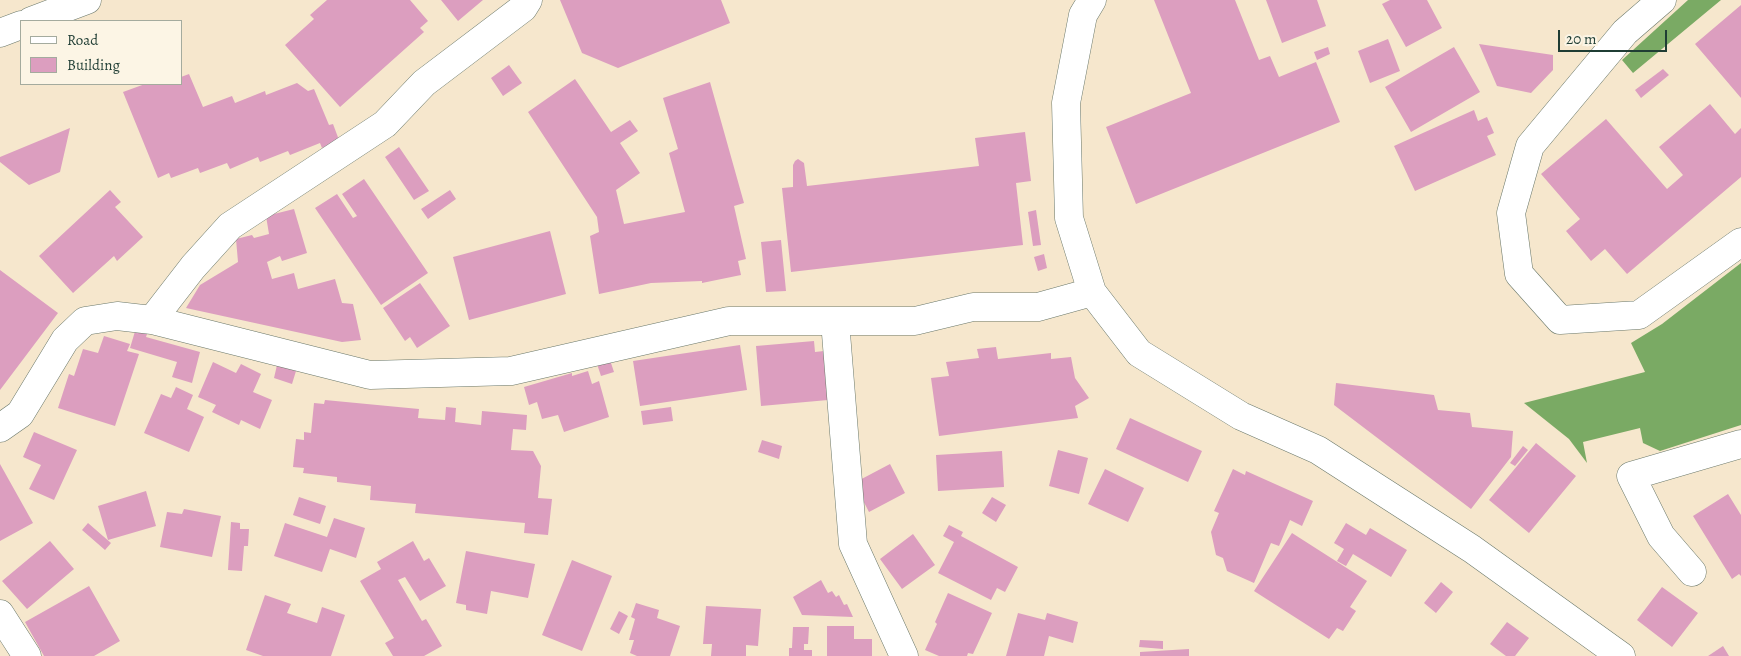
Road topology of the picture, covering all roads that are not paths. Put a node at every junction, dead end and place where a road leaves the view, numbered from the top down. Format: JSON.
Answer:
{"nodes":[{"id":1,"x":87,"y":0,"type":"edge"},
{"id":2,"x":528,"y":0,"type":"edge"},
{"id":3,"x":1092,"y":0,"type":"edge"},
{"id":4,"x":1662,"y":0,"type":"edge"},
{"id":5,"x":34,"y":20,"type":"edge"},
{"id":6,"x":20,"y":25,"type":"edge"},
{"id":7,"x":0,"y":33,"type":"edge"},
{"id":8,"x":1741,"y":242,"type":"edge"},
{"id":9,"x":1092,"y":292,"type":"junction"},
{"id":10,"x":152,"y":320,"type":"junction"},
{"id":11,"x":836,"y":322,"type":"junction"},
{"id":12,"x":0,"y":428,"type":"edge"},
{"id":13,"x":1741,"y":444,"type":"edge"},
{"id":14,"x":1692,"y":572,"type":"dead end"},
{"id":15,"x":0,"y":614,"type":"edge"},
{"id":16,"x":27,"y":656,"type":"edge"},
{"id":17,"x":904,"y":656,"type":"edge"},
{"id":18,"x":1621,"y":656,"type":"edge"}],
"edges":[{"from":1,"to":5,"type":"street"},
{"from":2,"to":10,"type":"street"},
{"from":3,"to":9,"type":"street"},
{"from":4,"to":8,"type":"street"},
{"from":6,"to":7,"type":"street"},
{"from":9,"to":11,"type":"street"},
{"from":9,"to":18,"type":"street"},
{"from":10,"to":11,"type":"street"},
{"from":10,"to":12,"type":"street"},
{"from":11,"to":17,"type":"street"},
{"from":13,"to":14,"type":"street"},
{"from":15,"to":16,"type":"street"}]}
